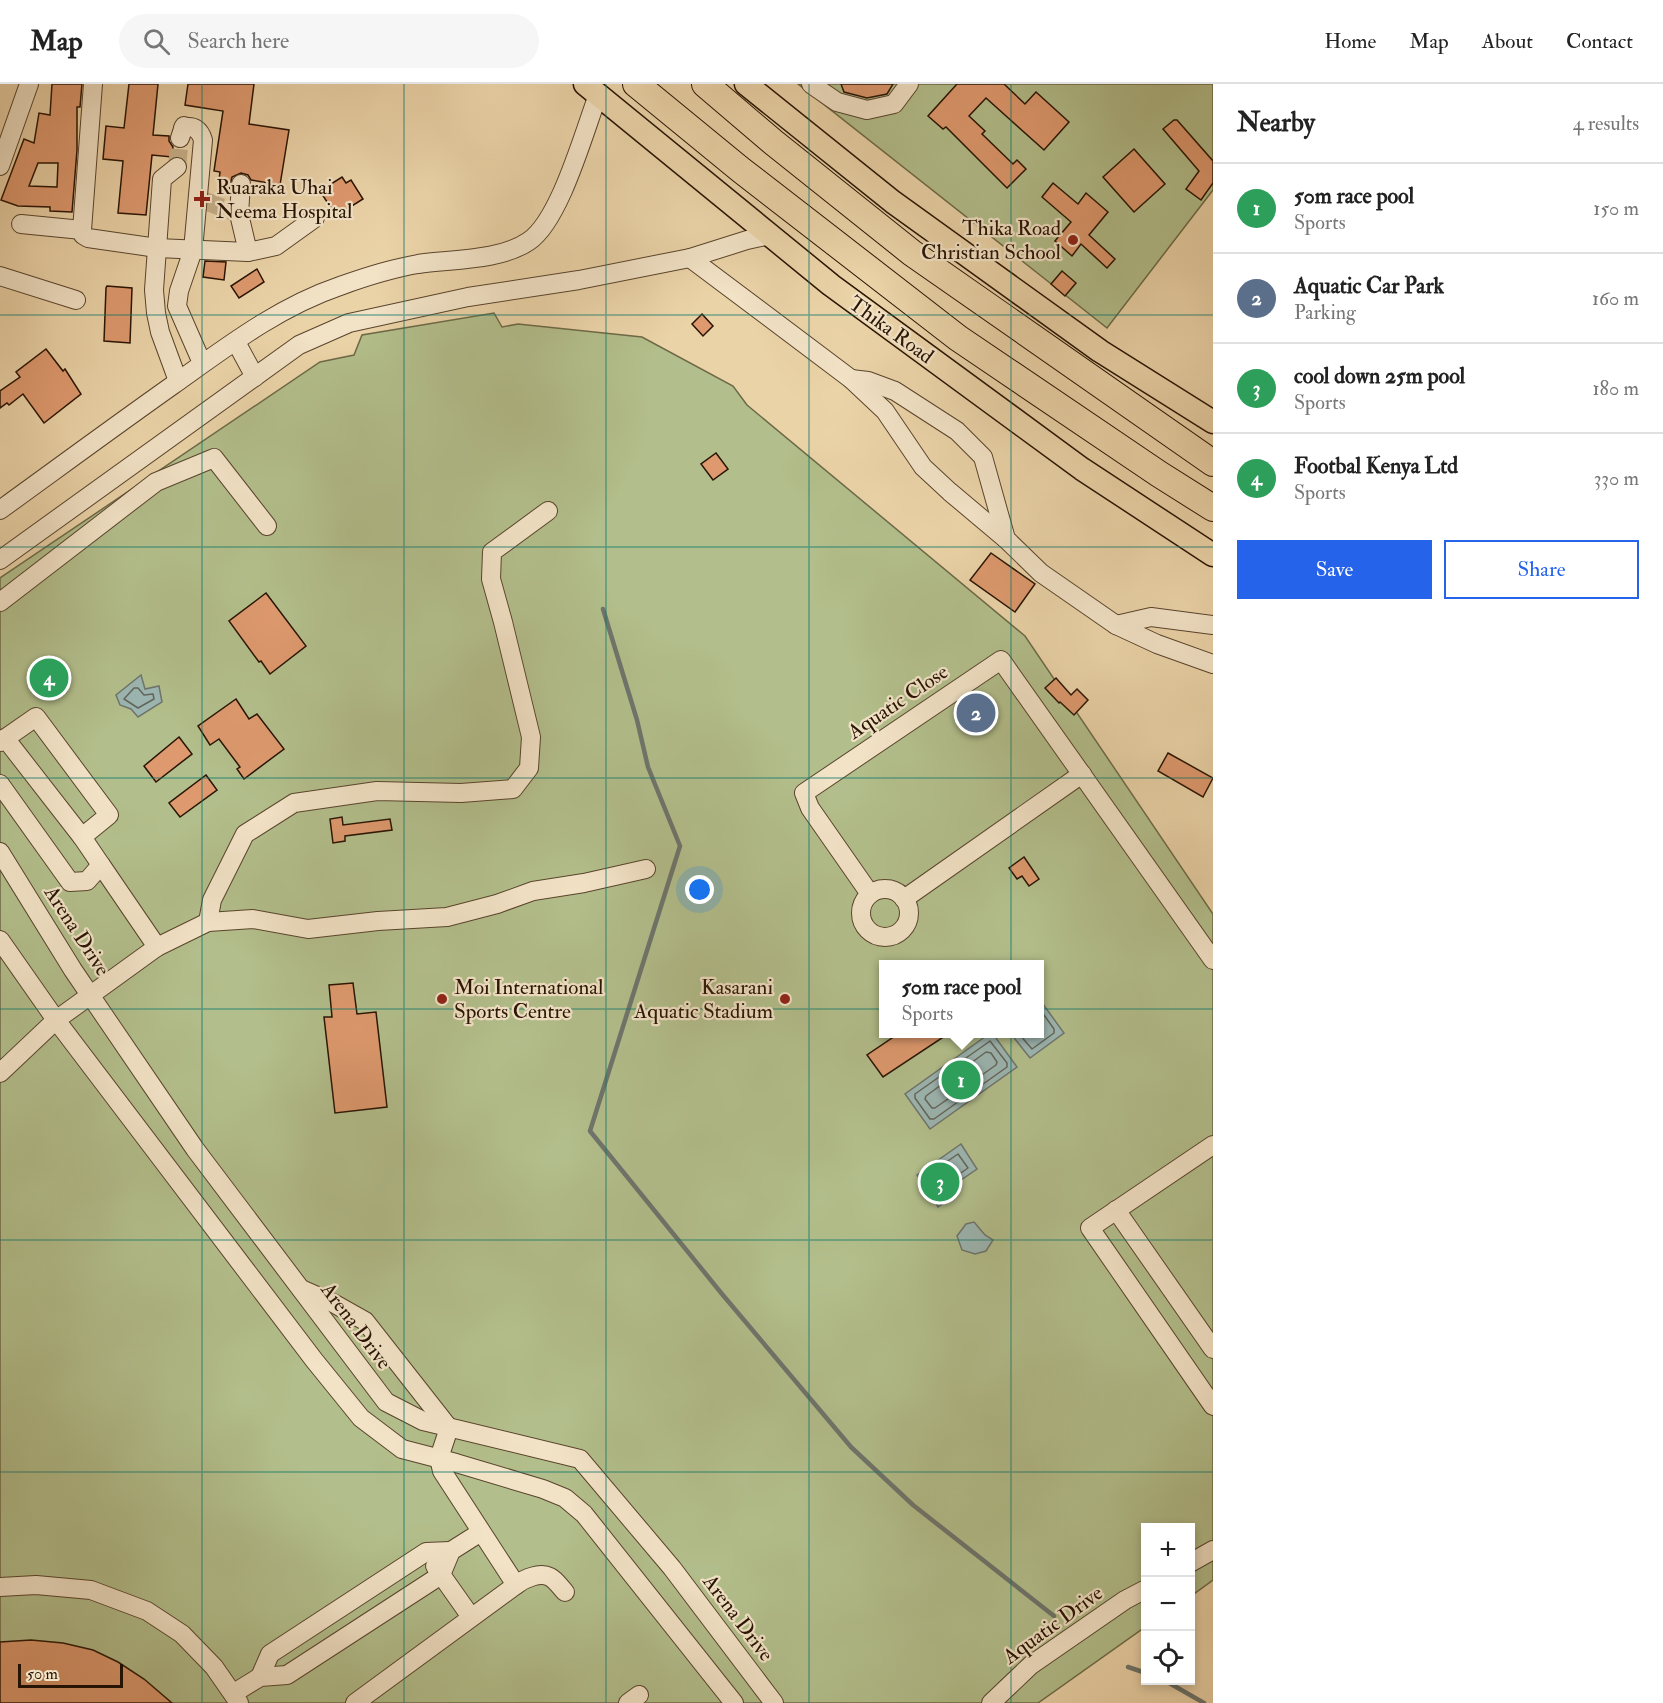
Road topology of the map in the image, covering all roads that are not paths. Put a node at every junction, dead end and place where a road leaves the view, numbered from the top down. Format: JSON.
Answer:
{"nodes":[{"id":1,"x":29,"y":84,"type":"edge"},
{"id":2,"x":93,"y":84,"type":"edge"},
{"id":3,"x":636,"y":84,"type":"edge"},
{"id":4,"x":705,"y":84,"type":"edge"},
{"id":5,"x":746,"y":84,"type":"edge"},
{"id":6,"x":811,"y":84,"type":"edge"},
{"id":7,"x":909,"y":84,"type":"edge"},
{"id":8,"x":591,"y":90,"type":"edge"},
{"id":9,"x":180,"y":138,"type":"dead end"},
{"id":10,"x":0,"y":166,"type":"edge"},
{"id":11,"x":177,"y":168,"type":"dead end"},
{"id":12,"x":162,"y":178,"type":"junction"},
{"id":13,"x":200,"y":182,"type":"junction"},
{"id":14,"x":241,"y":184,"type":"dead end"},
{"id":15,"x":205,"y":201,"type":"dead end"},
{"id":16,"x":315,"y":218,"type":"dead end"},
{"id":17,"x":21,"y":224,"type":"dead end"},
{"id":18,"x":82,"y":230,"type":"junction"},
{"id":19,"x":770,"y":235,"type":"junction"},
{"id":20,"x":157,"y":248,"type":"junction"},
{"id":21,"x":193,"y":250,"type":"junction"},
{"id":22,"x":248,"y":252,"type":"junction"},
{"id":23,"x":690,"y":258,"type":"junction"},
{"id":24,"x":0,"y":276,"type":"edge"},
{"id":25,"x":76,"y":300,"type":"dead end"},
{"id":26,"x":236,"y":342,"type":"junction"},
{"id":27,"x":202,"y":363,"type":"junction"},
{"id":28,"x":255,"y":377,"type":"junction"},
{"id":29,"x":851,"y":379,"type":"junction"},
{"id":30,"x":178,"y":381,"type":"junction"},
{"id":31,"x":1213,"y":422,"type":"edge"},
{"id":32,"x":1213,"y":463,"type":"edge"},
{"id":33,"x":1213,"y":508,"type":"edge"},
{"id":34,"x":0,"y":510,"type":"edge"},
{"id":35,"x":548,"y":511,"type":"dead end"},
{"id":36,"x":267,"y":526,"type":"dead end"},
{"id":37,"x":1006,"y":539,"type":"junction"},
{"id":38,"x":1213,"y":555,"type":"edge"},
{"id":39,"x":0,"y":560,"type":"edge"},
{"id":40,"x":0,"y":603,"type":"edge"},
{"id":41,"x":1116,"y":625,"type":"junction"},
{"id":42,"x":1213,"y":625,"type":"edge"},
{"id":43,"x":1213,"y":664,"type":"edge"},
{"id":44,"x":3,"y":740,"type":"edge"},
{"id":45,"x":1082,"y":774,"type":"junction"},
{"id":46,"x":0,"y":784,"type":"edge"},
{"id":47,"x":82,"y":837,"type":"junction"},
{"id":48,"x":0,"y":852,"type":"edge"},
{"id":49,"x":101,"y":866,"type":"junction"},
{"id":50,"x":646,"y":869,"type":"dead end"},
{"id":51,"x":870,"y":894,"type":"junction"},
{"id":52,"x":904,"y":899,"type":"junction"},
{"id":53,"x":208,"y":922,"type":"junction"},
{"id":54,"x":0,"y":940,"type":"edge"},
{"id":55,"x":157,"y":947,"type":"junction"},
{"id":56,"x":1213,"y":960,"type":"edge"},
{"id":57,"x":92,"y":996,"type":"junction"},
{"id":58,"x":56,"y":1020,"type":"junction"},
{"id":59,"x":0,"y":1073,"type":"edge"},
{"id":60,"x":1213,"y":1145,"type":"edge"},
{"id":61,"x":1116,"y":1210,"type":"junction"},
{"id":62,"x":299,"y":1289,"type":"junction"},
{"id":63,"x":1172,"y":1290,"type":"junction"},
{"id":64,"x":1145,"y":1308,"type":"junction"},
{"id":65,"x":1213,"y":1349,"type":"edge"},
{"id":66,"x":1206,"y":1380,"type":"edge"},
{"id":67,"x":1213,"y":1406,"type":"edge"},
{"id":68,"x":449,"y":1428,"type":"junction"},
{"id":69,"x":439,"y":1458,"type":"junction"},
{"id":70,"x":481,"y":1532,"type":"junction"},
{"id":71,"x":1213,"y":1550,"type":"edge"},
{"id":72,"x":451,"y":1551,"type":"junction"},
{"id":73,"x":426,"y":1552,"type":"junction"},
{"id":74,"x":1195,"y":1561,"type":"edge"},
{"id":75,"x":441,"y":1575,"type":"junction"},
{"id":76,"x":516,"y":1585,"type":"junction"},
{"id":77,"x":0,"y":1587,"type":"edge"},
{"id":78,"x":565,"y":1592,"type":"dead end"},
{"id":79,"x":1141,"y":1592,"type":"edge"},
{"id":80,"x":471,"y":1617,"type":"junction"},
{"id":81,"x":261,"y":1677,"type":"junction"},
{"id":82,"x":236,"y":1698,"type":"edge"},
{"id":83,"x":355,"y":1703,"type":"edge"},
{"id":84,"x":734,"y":1703,"type":"edge"},
{"id":85,"x":774,"y":1703,"type":"edge"},
{"id":86,"x":991,"y":1703,"type":"edge"}],
"edges":[{"from":1,"to":10,"type":"street"},
{"from":2,"to":18,"type":"street"},
{"from":3,"to":33,"type":"highway","name":"Thika Road"},
{"from":4,"to":32,"type":"highway"},
{"from":5,"to":31,"type":"main road"},
{"from":6,"to":7,"type":"street"},
{"from":8,"to":19,"type":"main road","name":"Thika Road"},
{"from":8,"to":26,"type":"street"},
{"from":9,"to":13,"type":"street"},
{"from":11,"to":12,"type":"street"},
{"from":12,"to":13,"type":"street"},
{"from":12,"to":20,"type":"street"},
{"from":13,"to":15,"type":"street"},
{"from":13,"to":21,"type":"street"},
{"from":14,"to":22,"type":"street"},
{"from":16,"to":22,"type":"street"},
{"from":17,"to":18,"type":"street"},
{"from":18,"to":20,"type":"street"},
{"from":19,"to":23,"type":"street"},
{"from":19,"to":38,"type":"main road","name":"Thika Road"},
{"from":20,"to":21,"type":"street"},
{"from":20,"to":30,"type":"street"},
{"from":21,"to":22,"type":"street"},
{"from":21,"to":27,"type":"street"},
{"from":23,"to":28,"type":"street"},
{"from":23,"to":29,"type":"street"},
{"from":24,"to":25,"type":"street"},
{"from":26,"to":27,"type":"street"},
{"from":26,"to":28,"type":"street"},
{"from":27,"to":30,"type":"street"},
{"from":28,"to":39,"type":"street"},
{"from":29,"to":37,"type":"street"},
{"from":29,"to":37,"type":"street"},
{"from":30,"to":34,"type":"street"},
{"from":35,"to":53,"type":"street"},
{"from":36,"to":40,"type":"street"},
{"from":37,"to":41,"type":"street"},
{"from":41,"to":42,"type":"street"},
{"from":41,"to":43,"type":"street"},
{"from":44,"to":47,"type":"street"},
{"from":44,"to":47,"type":"street"},
{"from":45,"to":51,"type":"street","name":"Aquatic Close"},
{"from":45,"to":52,"type":"street"},
{"from":45,"to":56,"type":"street","name":"Aquatic Close"},
{"from":46,"to":49,"type":"street"},
{"from":47,"to":49,"type":"street"},
{"from":48,"to":57,"type":"street","name":"Arena Drive"},
{"from":49,"to":55,"type":"street"},
{"from":50,"to":53,"type":"street"},
{"from":51,"to":52,"type":"street"},
{"from":51,"to":52,"type":"street"},
{"from":53,"to":55,"type":"street"},
{"from":54,"to":58,"type":"street"},
{"from":55,"to":57,"type":"street"},
{"from":57,"to":58,"type":"street"},
{"from":57,"to":62,"type":"street","name":"Arena Drive"},
{"from":58,"to":59,"type":"street"},
{"from":58,"to":69,"type":"street"},
{"from":60,"to":61,"type":"street"},
{"from":61,"to":63,"type":"street"},
{"from":61,"to":64,"type":"street"},
{"from":62,"to":68,"type":"street"},
{"from":62,"to":68,"type":"street","name":"Arena Drive"},
{"from":63,"to":64,"type":"street"},
{"from":63,"to":65,"type":"street"},
{"from":64,"to":66,"type":"street"},
{"from":66,"to":67,"type":"street"},
{"from":68,"to":69,"type":"street"},
{"from":68,"to":85,"type":"street","name":"Arena Drive"},
{"from":69,"to":70,"type":"street"},
{"from":69,"to":84,"type":"street"},
{"from":70,"to":72,"type":"street"},
{"from":70,"to":76,"type":"street"},
{"from":71,"to":74,"type":"street"},
{"from":72,"to":73,"type":"street"},
{"from":72,"to":75,"type":"street"},
{"from":73,"to":75,"type":"street"},
{"from":73,"to":81,"type":"street"},
{"from":75,"to":80,"type":"street"},
{"from":75,"to":81,"type":"street"},
{"from":76,"to":78,"type":"street"},
{"from":76,"to":80,"type":"street"},
{"from":77,"to":82,"type":"street"},
{"from":79,"to":86,"type":"street","name":"Aquatic Drive"},
{"from":80,"to":83,"type":"street"},
{"from":81,"to":82,"type":"street"}]}
